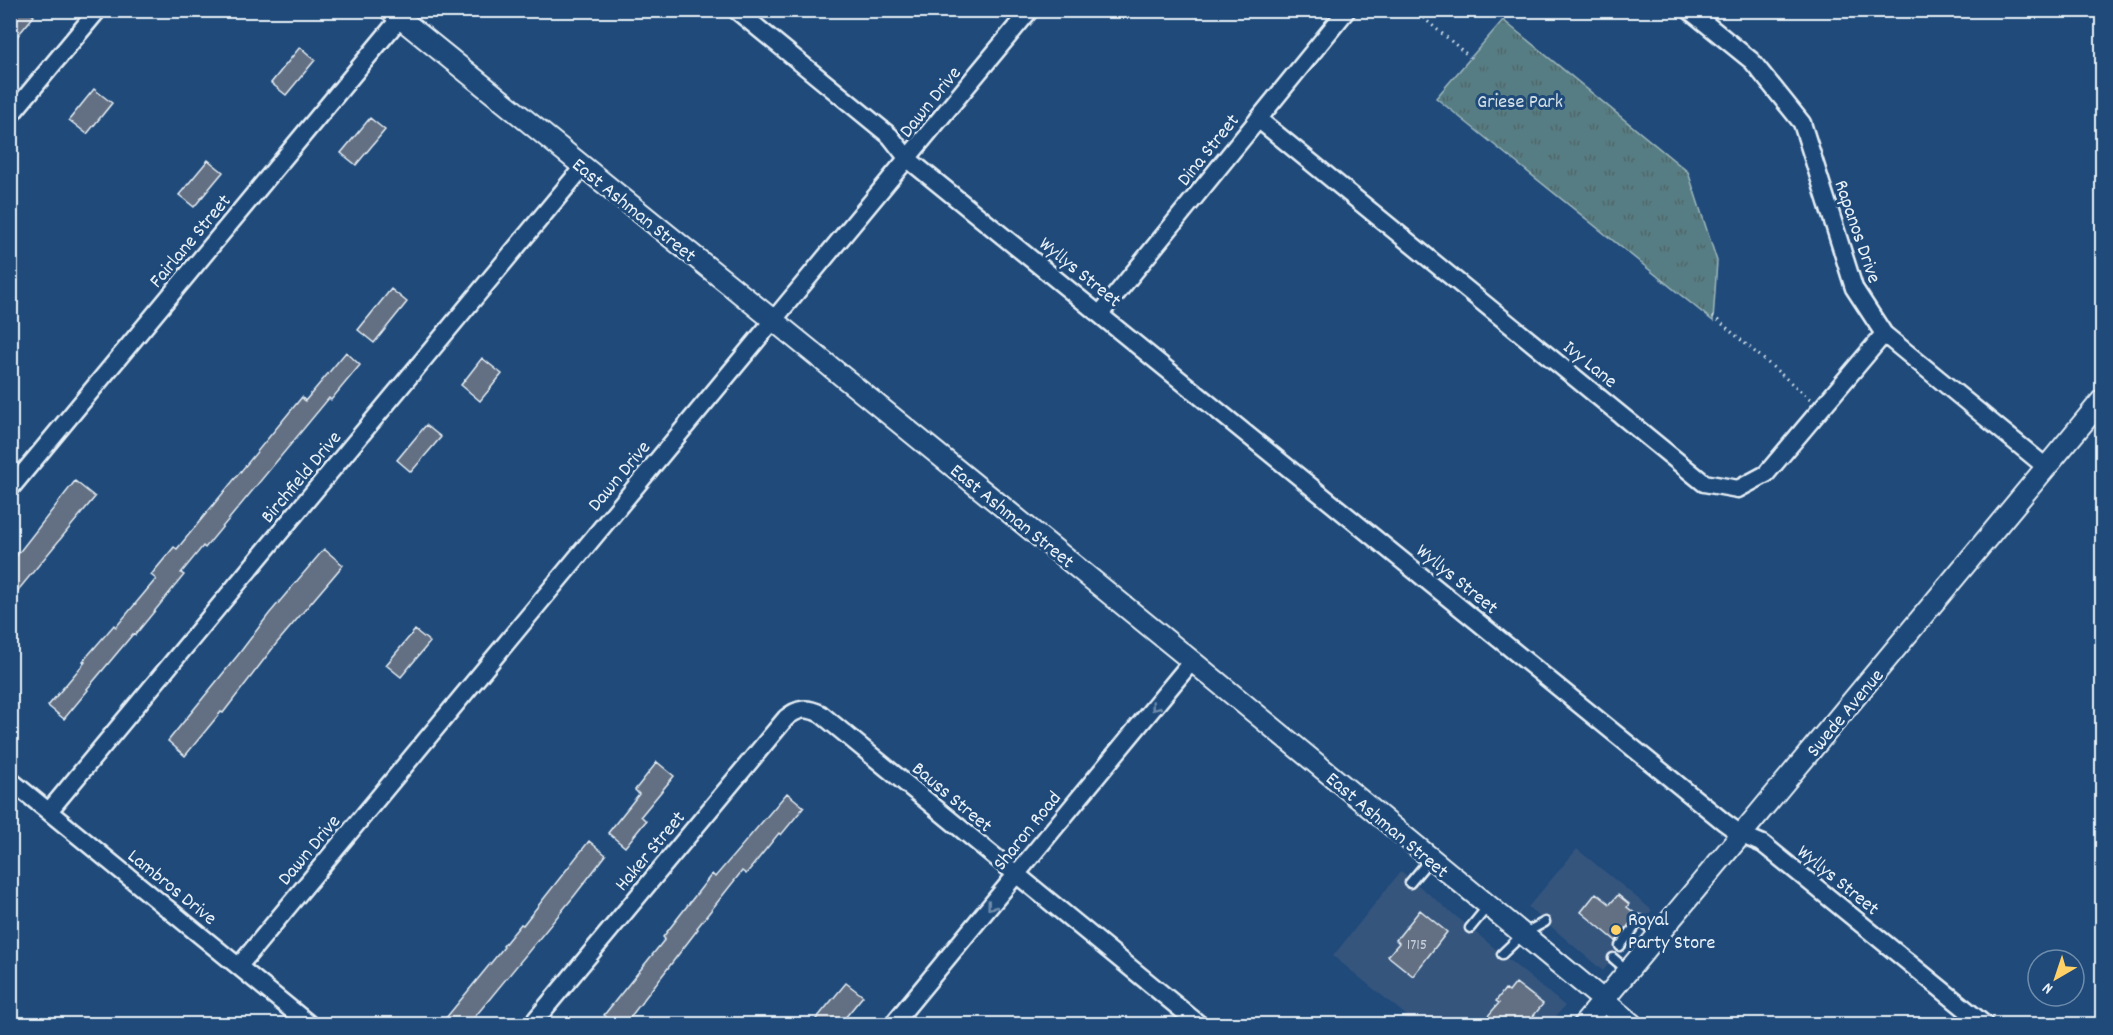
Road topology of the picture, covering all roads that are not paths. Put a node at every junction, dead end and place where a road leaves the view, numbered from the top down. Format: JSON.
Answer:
{"nodes":[{"id":1,"x":98,"y":10,"type":"edge"},
{"id":2,"x":736,"y":10,"type":"edge"},
{"id":3,"x":1030,"y":10,"type":"edge"},
{"id":4,"x":1347,"y":10,"type":"edge"},
{"id":5,"x":1689,"y":10,"type":"edge"},
{"id":6,"x":395,"y":14,"type":"edge"},
{"id":7,"x":10,"y":116,"type":"edge"},
{"id":8,"x":1258,"y":119,"type":"junction"},
{"id":9,"x":908,"y":159,"type":"junction"},
{"id":10,"x":583,"y":167,"type":"junction"},
{"id":11,"x":1100,"y":314,"type":"junction"},
{"id":12,"x":773,"y":320,"type":"junction"},
{"id":13,"x":1884,"y":334,"type":"junction"},
{"id":14,"x":2103,"y":400,"type":"edge"},
{"id":15,"x":2046,"y":467,"type":"junction"},
{"id":16,"x":10,"y":489,"type":"edge"},
{"id":17,"x":1192,"y":662,"type":"junction"},
{"id":18,"x":803,"y":709,"type":"joint"},
{"id":19,"x":10,"y":780,"type":"edge"},
{"id":20,"x":49,"y":811,"type":"junction"},
{"id":21,"x":1742,"y":835,"type":"junction"},
{"id":22,"x":1430,"y":859,"type":"junction"},
{"id":23,"x":1016,"y":875,"type":"junction"},
{"id":24,"x":1410,"y":883,"type":"dead end"},
{"id":25,"x":1488,"y":906,"type":"junction"},
{"id":26,"x":1545,"y":922,"type":"dead end"},
{"id":27,"x":1470,"y":928,"type":"dead end"},
{"id":28,"x":1523,"y":934,"type":"junction"},
{"id":29,"x":1659,"y":935,"type":"junction"},
{"id":30,"x":1620,"y":946,"type":"dead end"},
{"id":31,"x":1502,"y":954,"type":"dead end"},
{"id":32,"x":1613,"y":958,"type":"dead end"},
{"id":33,"x":239,"y":966,"type":"junction"},
{"id":34,"x":1629,"y":971,"type":"junction"},
{"id":35,"x":1604,"y":1001,"type":"junction"},
{"id":36,"x":309,"y":1024,"type":"edge"},
{"id":37,"x":532,"y":1024,"type":"edge"},
{"id":38,"x":894,"y":1024,"type":"edge"},
{"id":39,"x":1199,"y":1024,"type":"edge"},
{"id":40,"x":1584,"y":1024,"type":"edge"},
{"id":41,"x":1632,"y":1024,"type":"edge"},
{"id":42,"x":1984,"y":1024,"type":"edge"}],
"edges":[{"from":1,"to":7,"type":"street"},
{"from":2,"to":9,"type":"street","name":"Wyllys Street"},
{"from":3,"to":9,"type":"street","name":"Dawn Drive"},
{"from":4,"to":8,"type":"street","name":"Dina Street"},
{"from":5,"to":13,"type":"street","name":"Rapanos Drive"},
{"from":6,"to":10,"type":"street","name":"East Ashman Street"},
{"from":6,"to":16,"type":"street","name":"Fairlane Street"},
{"from":8,"to":11,"type":"street","name":"Dina Street"},
{"from":8,"to":13,"type":"street","name":"Ivy Lane"},
{"from":9,"to":11,"type":"street","name":"Wyllys Street"},
{"from":9,"to":12,"type":"street","name":"Dawn Drive"},
{"from":10,"to":12,"type":"street","name":"East Ashman Street"},
{"from":10,"to":20,"type":"street","name":"Birchfield Drive"},
{"from":11,"to":21,"type":"street","name":"Wyllys Street"},
{"from":12,"to":17,"type":"street","name":"East Ashman Street"},
{"from":12,"to":33,"type":"street","name":"Dawn Drive"},
{"from":13,"to":15,"type":"street","name":"Rapanos Drive"},
{"from":14,"to":15,"type":"street","name":"Swede Avenue"},
{"from":15,"to":21,"type":"street","name":"Swede Avenue"},
{"from":17,"to":22,"type":"street","name":"East Ashman Street"},
{"from":17,"to":23,"type":"street","name":"Sharon Road","one_way":true},
{"from":18,"to":23,"type":"street","name":"Bauss Street"},
{"from":18,"to":37,"type":"street","name":"Haker Street"},
{"from":19,"to":20,"type":"street","name":"Lambros Drive"},
{"from":20,"to":33,"type":"street","name":"Lambros Drive"},
{"from":21,"to":29,"type":"street","name":"Swede Avenue"},
{"from":21,"to":42,"type":"street","name":"Wyllys Street"},
{"from":22,"to":24,"type":"lane"},
{"from":22,"to":25,"type":"street","name":"East Ashman Street"},
{"from":23,"to":38,"type":"street","name":"Sharon Road","one_way":true},
{"from":23,"to":39,"type":"street","name":"Bauss Street"},
{"from":25,"to":27,"type":"lane"},
{"from":25,"to":28,"type":"street","name":"East Ashman Street"},
{"from":26,"to":28,"type":"lane"},
{"from":28,"to":31,"type":"lane"},
{"from":28,"to":35,"type":"street","name":"East Ashman Street"},
{"from":29,"to":30,"type":"lane"},
{"from":29,"to":34,"type":"street","name":"Swede Avenue"},
{"from":32,"to":34,"type":"lane"},
{"from":33,"to":36,"type":"street","name":"Lambros Drive"},
{"from":34,"to":35,"type":"street","name":"Swede Avenue"},
{"from":35,"to":40,"type":"street","name":"Swede Avenue"},
{"from":35,"to":41,"type":"street","name":"East Ashman Street"}]}
